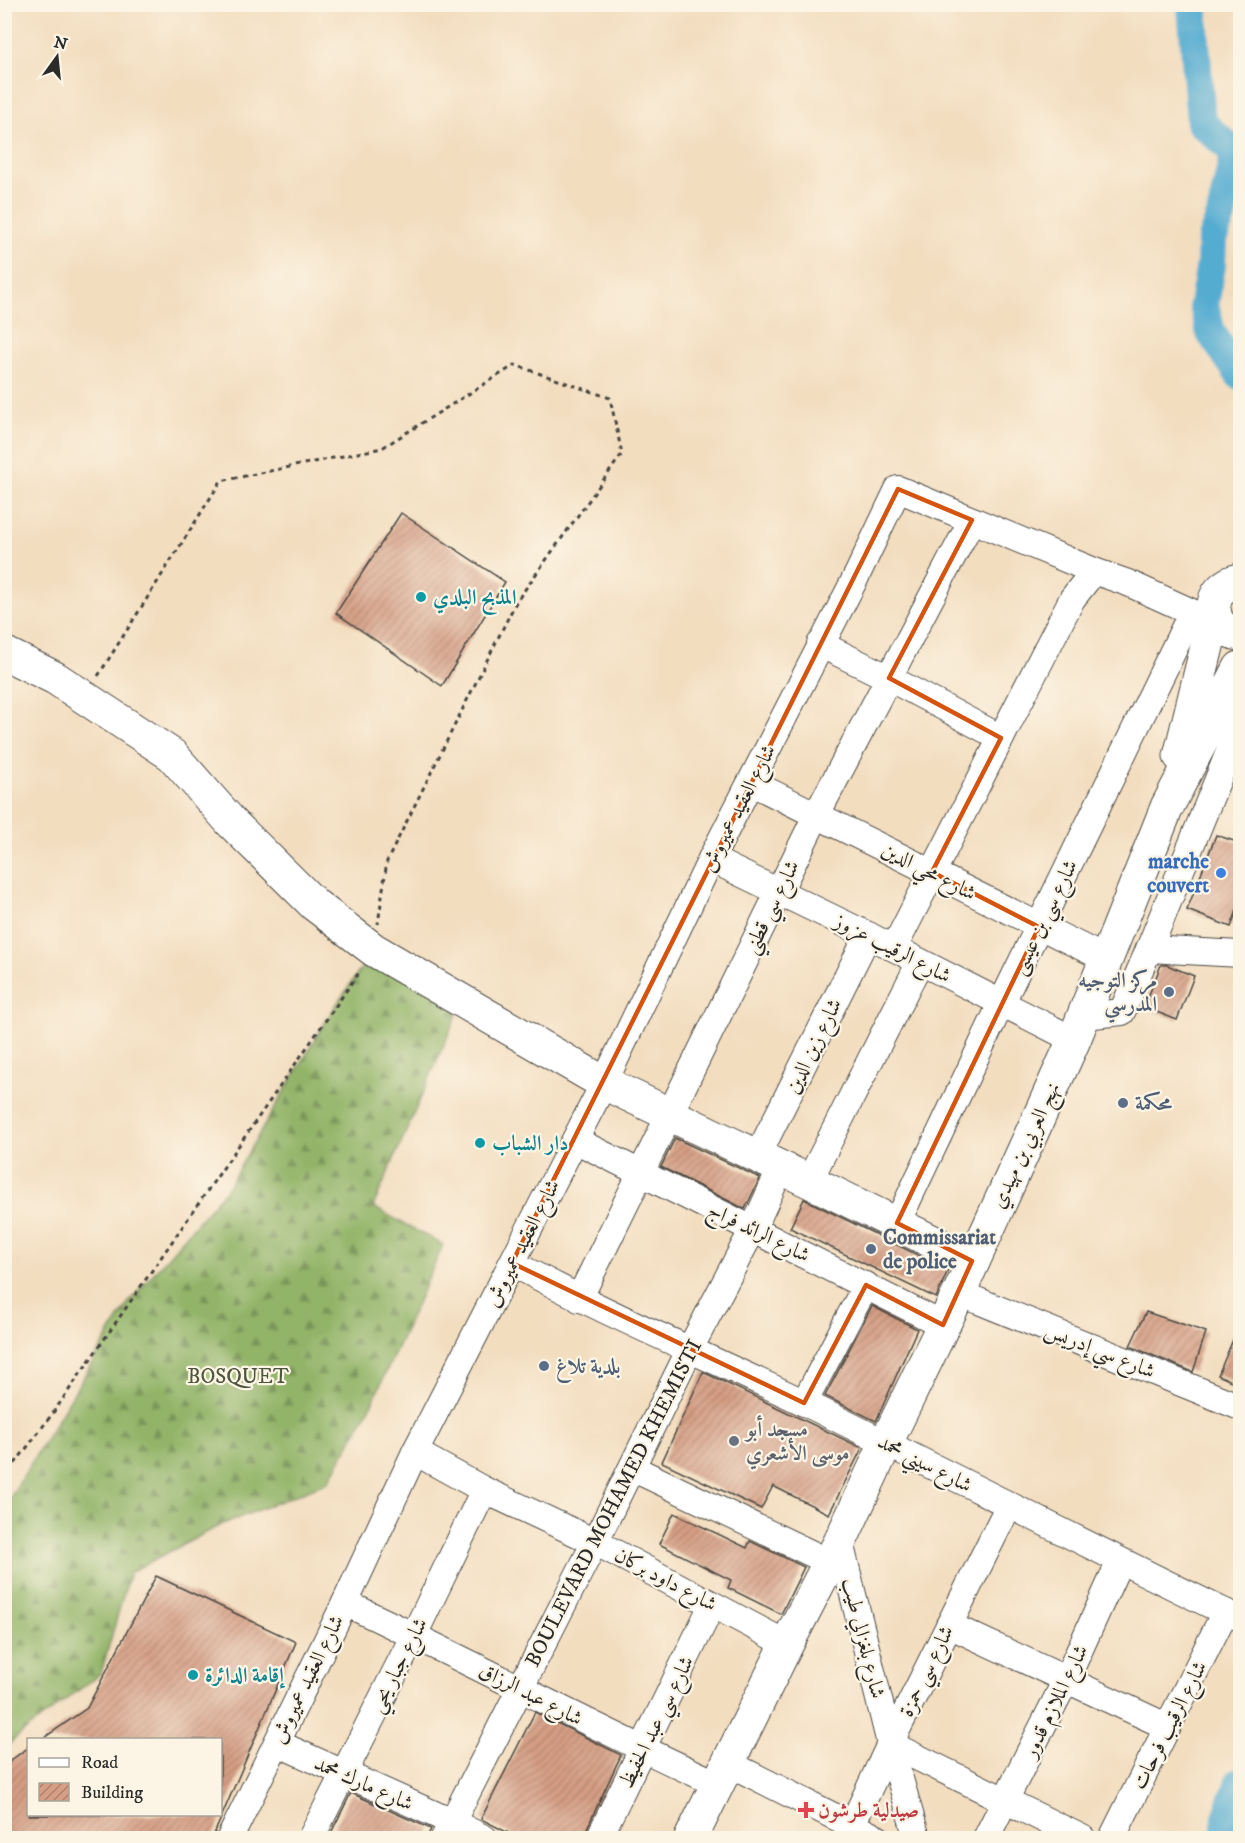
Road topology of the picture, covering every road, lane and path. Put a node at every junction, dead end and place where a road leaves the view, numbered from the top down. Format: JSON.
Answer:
{"nodes":[{"id":1,"x":972,"y":520,"type":"junction"},
{"id":2,"x":1094,"y":571,"type":"junction"},
{"id":3,"x":1237,"y":575,"type":"edge"},
{"id":4,"x":1203,"y":613,"type":"junction"},
{"id":5,"x":1240,"y":634,"type":"edge"},
{"id":6,"x":820,"y":644,"type":"junction"},
{"id":7,"x":4,"y":652,"type":"edge"},
{"id":8,"x":889,"y":678,"type":"junction"},
{"id":9,"x":1238,"y":684,"type":"edge"},
{"id":10,"x":84,"y":697,"type":"junction"},
{"id":11,"x":1240,"y":725,"type":"edge"},
{"id":12,"x":1001,"y":738,"type":"junction"},
{"id":13,"x":752,"y":783,"type":"junction"},
{"id":14,"x":1167,"y":807,"type":"junction"},
{"id":15,"x":817,"y":814,"type":"junction"},
{"id":16,"x":711,"y":859,"type":"junction"},
{"id":17,"x":932,"y":872,"type":"junction"},
{"id":18,"x":779,"y":891,"type":"junction"},
{"id":19,"x":1039,"y":927,"type":"junction"},
{"id":20,"x":868,"y":935,"type":"junction"},
{"id":21,"x":894,"y":948,"type":"junction"},
{"id":22,"x":1149,"y":949,"type":"junction"},
{"id":23,"x":374,"y":950,"type":"junction"},
{"id":24,"x":1240,"y":954,"type":"edge"},
{"id":25,"x":1106,"y":959,"type":"junction"},
{"id":26,"x":920,"y":962,"type":"junction"},
{"id":27,"x":1002,"y":1002,"type":"junction"},
{"id":28,"x":1079,"y":1028,"type":"junction"},
{"id":29,"x":604,"y":1083,"type":"junction"},
{"id":30,"x":669,"y":1116,"type":"junction"},
{"id":31,"x":575,"y":1140,"type":"junction"},
{"id":32,"x":782,"y":1168,"type":"junction"},
{"id":33,"x":642,"y":1174,"type":"junction"},
{"id":34,"x":897,"y":1223,"type":"junction"},
{"id":35,"x":753,"y":1229,"type":"junction"},
{"id":36,"x":972,"y":1261,"type":"junction"},
{"id":37,"x":513,"y":1263,"type":"junction"},
{"id":38,"x":866,"y":1285,"type":"junction"},
{"id":39,"x":959,"y":1293,"type":"junction"},
{"id":40,"x":579,"y":1299,"type":"junction"},
{"id":41,"x":944,"y":1325,"type":"junction"},
{"id":42,"x":690,"y":1348,"type":"junction"},
{"id":43,"x":804,"y":1403,"type":"junction"},
{"id":44,"x":1240,"y":1407,"type":"edge"},
{"id":45,"x":885,"y":1443,"type":"junction"},
{"id":46,"x":415,"y":1452,"type":"junction"},
{"id":47,"x":632,"y":1468,"type":"junction"},
{"id":48,"x":4,"y":1478,"type":"edge"},
{"id":49,"x":484,"y":1490,"type":"junction"},
{"id":50,"x":1009,"y":1505,"type":"junction"},
{"id":51,"x":596,"y":1542,"type":"junction"},
{"id":52,"x":835,"y":1552,"type":"junction"},
{"id":53,"x":1120,"y":1561,"type":"junction"},
{"id":54,"x":345,"y":1603,"type":"junction"},
{"id":55,"x":712,"y":1605,"type":"junction"},
{"id":56,"x":1233,"y":1615,"type":"edge"},
{"id":57,"x":949,"y":1625,"type":"junction"},
{"id":58,"x":414,"y":1635,"type":"junction"},
{"id":59,"x":787,"y":1644,"type":"junction"},
{"id":60,"x":1066,"y":1680,"type":"junction"},
{"id":61,"x":520,"y":1689,"type":"junction"},
{"id":62,"x":1168,"y":1727,"type":"junction"},
{"id":63,"x":277,"y":1743,"type":"junction"},
{"id":64,"x":890,"y":1744,"type":"junction"},
{"id":65,"x":642,"y":1750,"type":"junction"},
{"id":66,"x":343,"y":1774,"type":"junction"},
{"id":67,"x":723,"y":1774,"type":"junction"},
{"id":68,"x":1005,"y":1800,"type":"junction"},
{"id":69,"x":448,"y":1830,"type":"edge"},
{"id":70,"x":849,"y":1832,"type":"edge"},
{"id":71,"x":230,"y":1839,"type":"edge"},
{"id":72,"x":311,"y":1839,"type":"edge"},
{"id":73,"x":484,"y":1839,"type":"edge"},
{"id":74,"x":599,"y":1839,"type":"edge"},
{"id":75,"x":692,"y":1839,"type":"edge"},
{"id":76,"x":877,"y":1839,"type":"edge"},
{"id":77,"x":917,"y":1839,"type":"edge"},
{"id":78,"x":986,"y":1839,"type":"edge"},
{"id":79,"x":1082,"y":1839,"type":"edge"},
{"id":80,"x":1112,"y":1839,"type":"edge"}],
"edges":[{"from":1,"to":2,"type":"street"},
{"from":1,"to":6,"type":"street","name":"شارع العقيد عميروش"},
{"from":1,"to":8,"type":"street","name":"شارع سي قطني"},
{"from":2,"to":4,"type":"street"},
{"from":2,"to":12,"type":"street"},
{"from":3,"to":4,"type":"main road"},
{"from":4,"to":5,"type":"main road"},
{"from":4,"to":14,"type":"main road"},
{"from":4,"to":19,"type":"street","name":"شارع سي بن عيسى"},
{"from":6,"to":8,"type":"street"},
{"from":6,"to":13,"type":"street","name":"شارع العقيد عميروش"},
{"from":7,"to":10,"type":"main road"},
{"from":8,"to":12,"type":"street"},
{"from":8,"to":15,"type":"street","name":"شارع سي قطني"},
{"from":9,"to":14,"type":"main road"},
{"from":10,"to":23,"type":"main road"},
{"from":10,"to":23,"type":"path"},
{"from":11,"to":22,"type":"street"},
{"from":12,"to":17,"type":"street"},
{"from":13,"to":15,"type":"street","name":"شارع محي الدين"},
{"from":13,"to":16,"type":"street","name":"شارع العقيد عميروش"},
{"from":14,"to":25,"type":"main road","name":"نهج العربي بن مهيدي"},
{"from":15,"to":17,"type":"street","name":"شارع محي الدين"},
{"from":15,"to":18,"type":"street","name":"شارع سي قطني"},
{"from":16,"to":18,"type":"street","name":"شارع الرقيب عزوز"},
{"from":16,"to":29,"type":"street","name":"شارع العقيد عميروش"},
{"from":17,"to":19,"type":"street","name":"شارع محي الدين"},
{"from":17,"to":21,"type":"street"},
{"from":18,"to":20,"type":"street","name":"شارع الرقيب عزوز"},
{"from":18,"to":30,"type":"street","name":"شارع سي قطني"},
{"from":19,"to":25,"type":"street","name":"شارع محي الدين"},
{"from":19,"to":27,"type":"street","name":"شارع سي بن عيسى"},
{"from":20,"to":21,"type":"street","name":"شارع الرقيب عزوز"},
{"from":20,"to":32,"type":"street","name":"شارع زين الدين"},
{"from":21,"to":26,"type":"street","name":"شارع الرقيب عزوز"},
{"from":22,"to":24,"type":"street"},
{"from":22,"to":28,"type":"street"},
{"from":23,"to":29,"type":"main road"},
{"from":23,"to":48,"type":"path"},
{"from":25,"to":28,"type":"main road","name":"نهج العربي بن مهيدي"},
{"from":26,"to":27,"type":"street","name":"شارع الرقيب عزوز"},
{"from":26,"to":32,"type":"street"},
{"from":27,"to":28,"type":"street","name":"شارع الرقيب عزوز"},
{"from":27,"to":34,"type":"street","name":"شارع سي بن عيسى"},
{"from":28,"to":36,"type":"main road","name":"نهج العربي بن مهيدي"},
{"from":29,"to":30,"type":"main road"},
{"from":29,"to":31,"type":"street","name":"شارع العقيد عميروش"},
{"from":30,"to":32,"type":"main road"},
{"from":30,"to":33,"type":"street","name":"شارع سي قطني"},
{"from":31,"to":33,"type":"street","name":"شارع الرائد فراج"},
{"from":31,"to":37,"type":"street","name":"شارع العقيد عميروش"},
{"from":32,"to":34,"type":"main road"},
{"from":32,"to":35,"type":"street","name":"BOULEVARD MOHAMED KHEMISTI"},
{"from":33,"to":35,"type":"street","name":"شارع الرائد فراج"},
{"from":33,"to":40,"type":"street","name":"شارع سي قطني"},
{"from":34,"to":36,"type":"main road"},
{"from":35,"to":38,"type":"street","name":"شارع الرائد فراج"},
{"from":35,"to":42,"type":"street","name":"BOULEVARD MOHAMED KHEMISTI"},
{"from":36,"to":39,"type":"main road","name":"نهج العربي بن مهيدي"},
{"from":37,"to":40,"type":"street","name":"شارع سيني محمد"},
{"from":37,"to":46,"type":"street","name":"شارع العقيد عميروش"},
{"from":38,"to":41,"type":"street","name":"شارع الرائد فراج"},
{"from":38,"to":43,"type":"street"},
{"from":39,"to":41,"type":"main road","name":"نهج العربي بن مهيدي"},
{"from":39,"to":44,"type":"street","name":"شارع سي إدريس"},
{"from":40,"to":42,"type":"street","name":"شارع سيني محمد"},
{"from":41,"to":45,"type":"main road","name":"نهج العربي بن مهيدي"},
{"from":42,"to":43,"type":"street","name":"شارع سيني محمد"},
{"from":42,"to":47,"type":"street","name":"BOULEVARD MOHAMED KHEMISTI"},
{"from":43,"to":45,"type":"street","name":"شارع سيني محمد"},
{"from":45,"to":50,"type":"street","name":"شارع سيني محمد"},
{"from":45,"to":52,"type":"main road","name":"نهج العربي بن مهيدي"},
{"from":46,"to":49,"type":"street","name":"شارع داود بركان"},
{"from":46,"to":54,"type":"street","name":"شارع العقيد عميروش"},
{"from":47,"to":51,"type":"street","name":"BOULEVARD MOHAMED KHEMISTI"},
{"from":47,"to":52,"type":"street"},
{"from":49,"to":51,"type":"street","name":"شارع داود بركان"},
{"from":49,"to":58,"type":"street","name":"شارع جبار يحي"},
{"from":50,"to":53,"type":"street","name":"شارع سيني محمد"},
{"from":50,"to":57,"type":"street","name":"شارع سي حمزة"},
{"from":51,"to":55,"type":"street","name":"شارع داود بركان"},
{"from":51,"to":61,"type":"street","name":"BOULEVARD MOHAMED KHEMISTI"},
{"from":52,"to":59,"type":"main road","name":"نهج العربي بن مهيدي"},
{"from":52,"to":64,"type":"street","name":"شارع بلغزالي طيب"},
{"from":53,"to":56,"type":"street","name":"شارع سيني محمد"},
{"from":53,"to":60,"type":"street","name":"شارع الملازم قدور"},
{"from":54,"to":58,"type":"street","name":"شارع عبد الرزاق"},
{"from":54,"to":63,"type":"street","name":"شارع العقيد عميروش"},
{"from":55,"to":59,"type":"street","name":"شارع داود بركان"},
{"from":55,"to":65,"type":"street","name":"شارع سي عبد الحفيظ"},
{"from":56,"to":62,"type":"street","name":"شارع الرقيب فرحات"},
{"from":57,"to":60,"type":"street"},
{"from":57,"to":64,"type":"street","name":"شارع سي حمزة"},
{"from":58,"to":61,"type":"street","name":"شارع عبد الرزاق"},
{"from":58,"to":66,"type":"street","name":"شارع جبار يحي"},
{"from":59,"to":67,"type":"main road","name":"نهج العربي بن مهيدي"},
{"from":60,"to":62,"type":"street"},
{"from":60,"to":68,"type":"street","name":"شارع الملازم قدور"},
{"from":61,"to":65,"type":"street","name":"شارع عبد الرزاق"},
{"from":61,"to":69,"type":"street","name":"BOULEVARD MOHAMED KHEMISTI"},
{"from":62,"to":80,"type":"street","name":"شارع الرقيب فرحات"},
{"from":63,"to":66,"type":"street","name":"شارع مارك محمد"},
{"from":63,"to":71,"type":"street","name":"شارع العقيد عميروش"},
{"from":64,"to":68,"type":"street"},
{"from":64,"to":70,"type":"street","name":"شارع سي حمزة"},
{"from":64,"to":77,"type":"street","name":"شارع بلغزالي طيب"},
{"from":65,"to":67,"type":"street","name":"شارع عبد الرزاق"},
{"from":65,"to":74,"type":"street","name":"شارع سي عبد الحفيظ"},
{"from":66,"to":69,"type":"street","name":"شارع مارك محمد"},
{"from":66,"to":72,"type":"street","name":"شارع جبار يحي"},
{"from":67,"to":70,"type":"street","name":"شارع عبد الرزاق"},
{"from":67,"to":75,"type":"main road","name":"نهج العربي بن مهيدي"},
{"from":68,"to":78,"type":"street","name":"شارع الملازم قدور"},
{"from":68,"to":79,"type":"street"},
{"from":69,"to":73,"type":"street","name":"شارع مارك محمد"},
{"from":70,"to":76,"type":"street","name":"شارع عبد الرزاق"}]}
